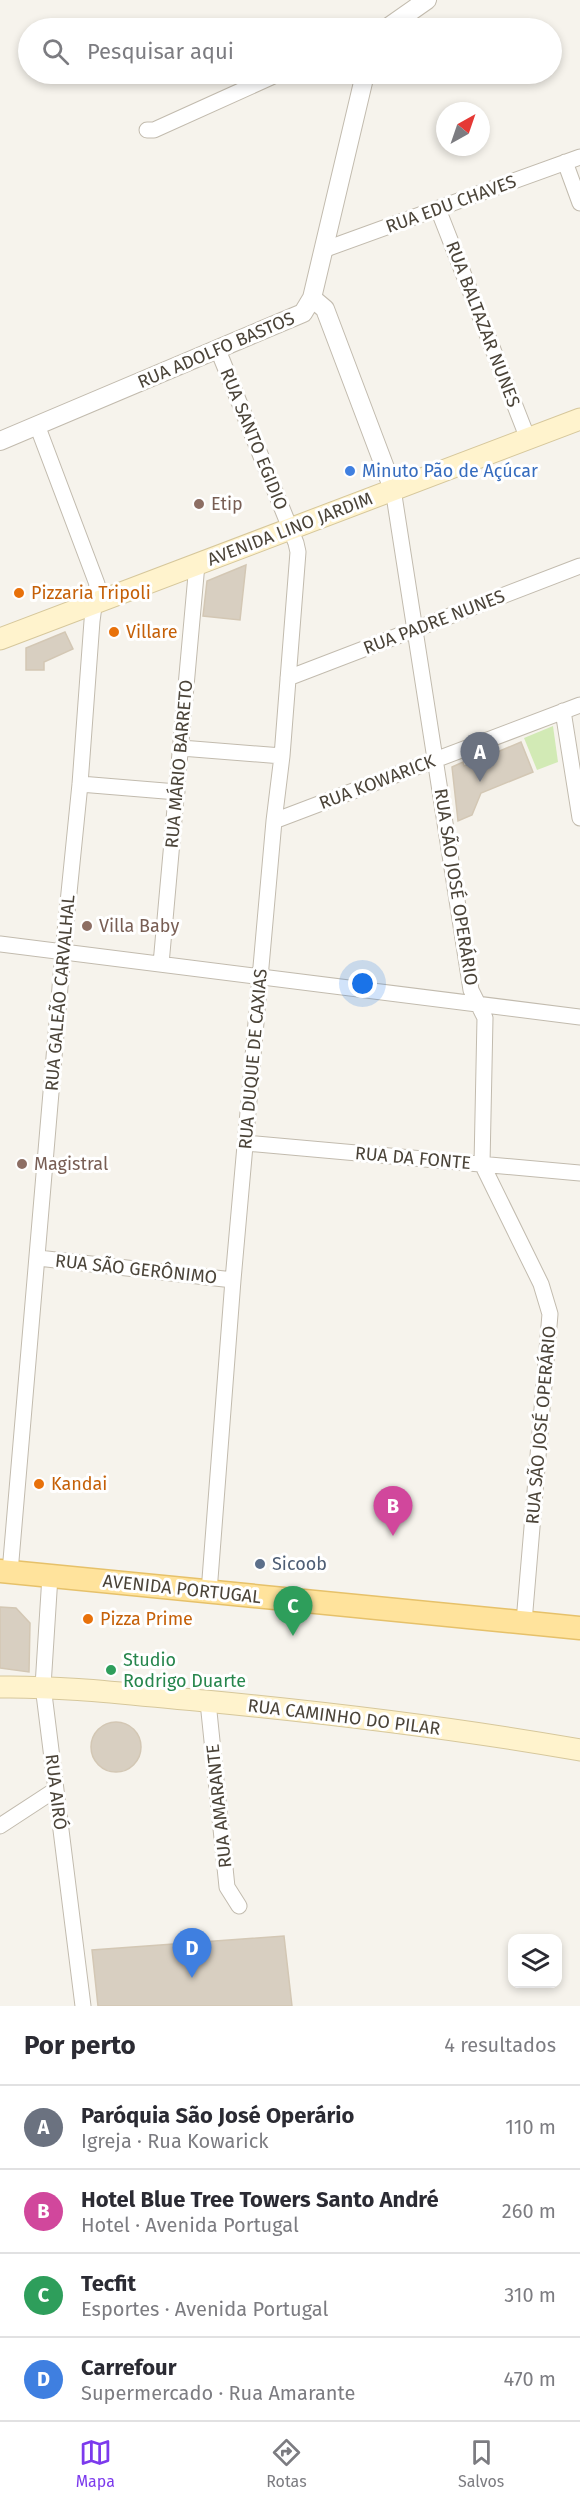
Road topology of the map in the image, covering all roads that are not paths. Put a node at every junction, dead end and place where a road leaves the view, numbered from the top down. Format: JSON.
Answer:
{"nodes":[{"id":1,"x":427,"y":0,"type":"edge"},
{"id":2,"x":407,"y":6,"type":"edge"},
{"id":3,"x":396,"y":18,"type":"edge"},
{"id":4,"x":256,"y":84,"type":"edge"},
{"id":5,"x":363,"y":84,"type":"edge"},
{"id":6,"x":147,"y":130,"type":"dead end"},
{"id":7,"x":580,"y":157,"type":"edge"},
{"id":8,"x":565,"y":162,"type":"junction"},
{"id":9,"x":580,"y":203,"type":"edge"},
{"id":10,"x":438,"y":209,"type":"junction"},
{"id":11,"x":323,"y":250,"type":"junction"},
{"id":12,"x":312,"y":298,"type":"junction"},
{"id":13,"x":218,"y":350,"type":"junction"},
{"id":14,"x":580,"y":419,"type":"edge"},
{"id":15,"x":37,"y":425,"type":"junction"},
{"id":16,"x":528,"y":439,"type":"junction"},
{"id":17,"x":0,"y":441,"type":"edge"},
{"id":18,"x":393,"y":489,"type":"junction"},
{"id":19,"x":290,"y":528,"type":"junction"},
{"id":20,"x":197,"y":564,"type":"junction"},
{"id":21,"x":580,"y":566,"type":"edge"},
{"id":22,"x":95,"y":603,"type":"junction"},
{"id":23,"x":416,"y":628,"type":"junction"},
{"id":24,"x":0,"y":639,"type":"edge"},
{"id":25,"x":288,"y":678,"type":"junction"},
{"id":26,"x":580,"y":705,"type":"edge"},
{"id":27,"x":563,"y":711,"type":"junction"},
{"id":28,"x":181,"y":748,"type":"junction"},
{"id":29,"x":282,"y":756,"type":"junction"},
{"id":30,"x":435,"y":760,"type":"junction"},
{"id":31,"x":80,"y":784,"type":"junction"},
{"id":32,"x":177,"y":792,"type":"junction"},
{"id":33,"x":580,"y":818,"type":"edge"},
{"id":34,"x":274,"y":821,"type":"junction"},
{"id":35,"x":0,"y":944,"type":"edge"},
{"id":36,"x":63,"y":952,"type":"junction"},
{"id":37,"x":161,"y":964,"type":"junction"},
{"id":38,"x":261,"y":977,"type":"junction"},
{"id":39,"x":479,"y":1005,"type":"junction"},
{"id":40,"x":580,"y":1017,"type":"edge"},
{"id":41,"x":246,"y":1143,"type":"junction"},
{"id":42,"x":482,"y":1164,"type":"junction"},
{"id":43,"x":580,"y":1173,"type":"edge"},
{"id":44,"x":38,"y":1258,"type":"junction"},
{"id":45,"x":233,"y":1280,"type":"junction"},
{"id":46,"x":5,"y":1572,"type":"edge"},
{"id":47,"x":50,"y":1576,"type":"junction"},
{"id":48,"x":209,"y":1592,"type":"junction"},
{"id":49,"x":524,"y":1622,"type":"junction"},
{"id":50,"x":580,"y":1628,"type":"edge"},
{"id":51,"x":43,"y":1686,"type":"junction"},
{"id":52,"x":0,"y":1687,"type":"edge"},
{"id":53,"x":208,"y":1702,"type":"junction"},
{"id":54,"x":580,"y":1750,"type":"edge"},
{"id":55,"x":55,"y":1791,"type":"junction"},
{"id":56,"x":0,"y":1826,"type":"edge"},
{"id":57,"x":239,"y":1906,"type":"dead end"},
{"id":58,"x":80,"y":2005,"type":"edge"}],
"edges":[{"from":1,"to":2,"type":"street"},
{"from":2,"to":3,"type":"street"},
{"from":4,"to":6,"type":"street"},
{"from":5,"to":11,"type":"street","name":"RUA ADOLFO BASTOS"},
{"from":7,"to":8,"type":"street","name":"RUA EDU CHAVES"},
{"from":8,"to":9,"type":"street"},
{"from":8,"to":10,"type":"street","name":"RUA EDU CHAVES"},
{"from":10,"to":11,"type":"street","name":"RUA EDU CHAVES"},
{"from":10,"to":16,"type":"street","name":"RUA BALTAZAR NUNES"},
{"from":11,"to":12,"type":"street","name":"RUA ADOLFO BASTOS"},
{"from":12,"to":13,"type":"street","name":"RUA ADOLFO BASTOS"},
{"from":12,"to":18,"type":"street","name":"RUA SÃO JOSÉ OPERÁRIO"},
{"from":13,"to":15,"type":"street","name":"RUA ADOLFO BASTOS"},
{"from":13,"to":19,"type":"street","name":"RUA SANTO EGIDIO"},
{"from":14,"to":16,"type":"main road","name":"AVENIDA LINO JARDIM"},
{"from":15,"to":17,"type":"street","name":"RUA ADOLFO BASTOS"},
{"from":15,"to":22,"type":"street","name":"RUA GALEÃO CARVALHAL"},
{"from":16,"to":18,"type":"main road","name":"AVENIDA LINO JARDIM"},
{"from":18,"to":19,"type":"main road","name":"AVENIDA LINO JARDIM"},
{"from":18,"to":23,"type":"street","name":"RUA SÃO JOSÉ OPERÁRIO"},
{"from":19,"to":20,"type":"main road","name":"AVENIDA LINO JARDIM"},
{"from":19,"to":25,"type":"street","name":"RUA DUQUE DE CAXIAS"},
{"from":20,"to":22,"type":"main road","name":"AVENIDA LINO JARDIM"},
{"from":20,"to":28,"type":"street","name":"RUA MÁRIO BARRETO"},
{"from":21,"to":23,"type":"street","name":"RUA PADRE NUNES"},
{"from":22,"to":24,"type":"main road","name":"AVENIDA LINO JARDIM"},
{"from":22,"to":31,"type":"street","name":"RUA GALEÃO CARVALHAL"},
{"from":23,"to":25,"type":"street","name":"RUA PADRE NUNES"},
{"from":23,"to":30,"type":"street","name":"RUA SÃO JOSÉ OPERÁRIO"},
{"from":25,"to":29,"type":"street","name":"RUA DUQUE DE CAXIAS"},
{"from":26,"to":27,"type":"street","name":"RUA KOWARICK"},
{"from":27,"to":30,"type":"street","name":"RUA KOWARICK"},
{"from":27,"to":33,"type":"street"},
{"from":28,"to":29,"type":"street"},
{"from":28,"to":32,"type":"street","name":"RUA MÁRIO BARRETO"},
{"from":29,"to":34,"type":"street","name":"RUA DUQUE DE CAXIAS"},
{"from":30,"to":34,"type":"street","name":"RUA KOWARICK"},
{"from":30,"to":39,"type":"street","name":"RUA SÃO JOSÉ OPERÁRIO"},
{"from":31,"to":32,"type":"street"},
{"from":31,"to":36,"type":"street","name":"RUA GALEÃO CARVALHAL"},
{"from":32,"to":37,"type":"street","name":"RUA MÁRIO BARRETO"},
{"from":34,"to":38,"type":"street","name":"RUA DUQUE DE CAXIAS"},
{"from":35,"to":36,"type":"street"},
{"from":36,"to":37,"type":"street"},
{"from":36,"to":44,"type":"street","name":"RUA GALEÃO CARVALHAL"},
{"from":37,"to":38,"type":"street"},
{"from":38,"to":39,"type":"street"},
{"from":38,"to":41,"type":"street","name":"RUA DUQUE DE CAXIAS"},
{"from":39,"to":40,"type":"street"},
{"from":39,"to":42,"type":"street","name":"RUA SÃO JOSÉ OPERÁRIO"},
{"from":41,"to":42,"type":"street","name":"RUA DA FONTE"},
{"from":41,"to":45,"type":"street","name":"RUA DUQUE DE CAXIAS"},
{"from":42,"to":43,"type":"street","name":"RUA DA FONTE"},
{"from":42,"to":49,"type":"street","name":"RUA SÃO JOSÉ OPERÁRIO"},
{"from":44,"to":45,"type":"street","name":"RUA SÃO GERÔNIMO"},
{"from":44,"to":46,"type":"street","name":"RUA GALEÃO CARVALHAL"},
{"from":45,"to":48,"type":"street","name":"RUA DUQUE DE CAXIAS"},
{"from":46,"to":47,"type":"main road","name":"AVENIDA PORTUGAL"},
{"from":47,"to":48,"type":"main road","name":"AVENIDA PORTUGAL"},
{"from":47,"to":51,"type":"street","name":"RUA AIRÓ"},
{"from":48,"to":49,"type":"main road","name":"AVENIDA PORTUGAL"},
{"from":49,"to":50,"type":"main road","name":"AVENIDA PORTUGAL"},
{"from":51,"to":52,"type":"main road","name":"RUA CAMINHO DO PILAR"},
{"from":51,"to":53,"type":"main road","name":"RUA CAMINHO DO PILAR"},
{"from":51,"to":55,"type":"street","name":"RUA AIRÓ"},
{"from":53,"to":54,"type":"main road","name":"RUA CAMINHO DO PILAR"},
{"from":53,"to":57,"type":"street","name":"RUA AMARANTE"},
{"from":55,"to":56,"type":"street"},
{"from":55,"to":58,"type":"street","name":"RUA AIRÓ"}]}
